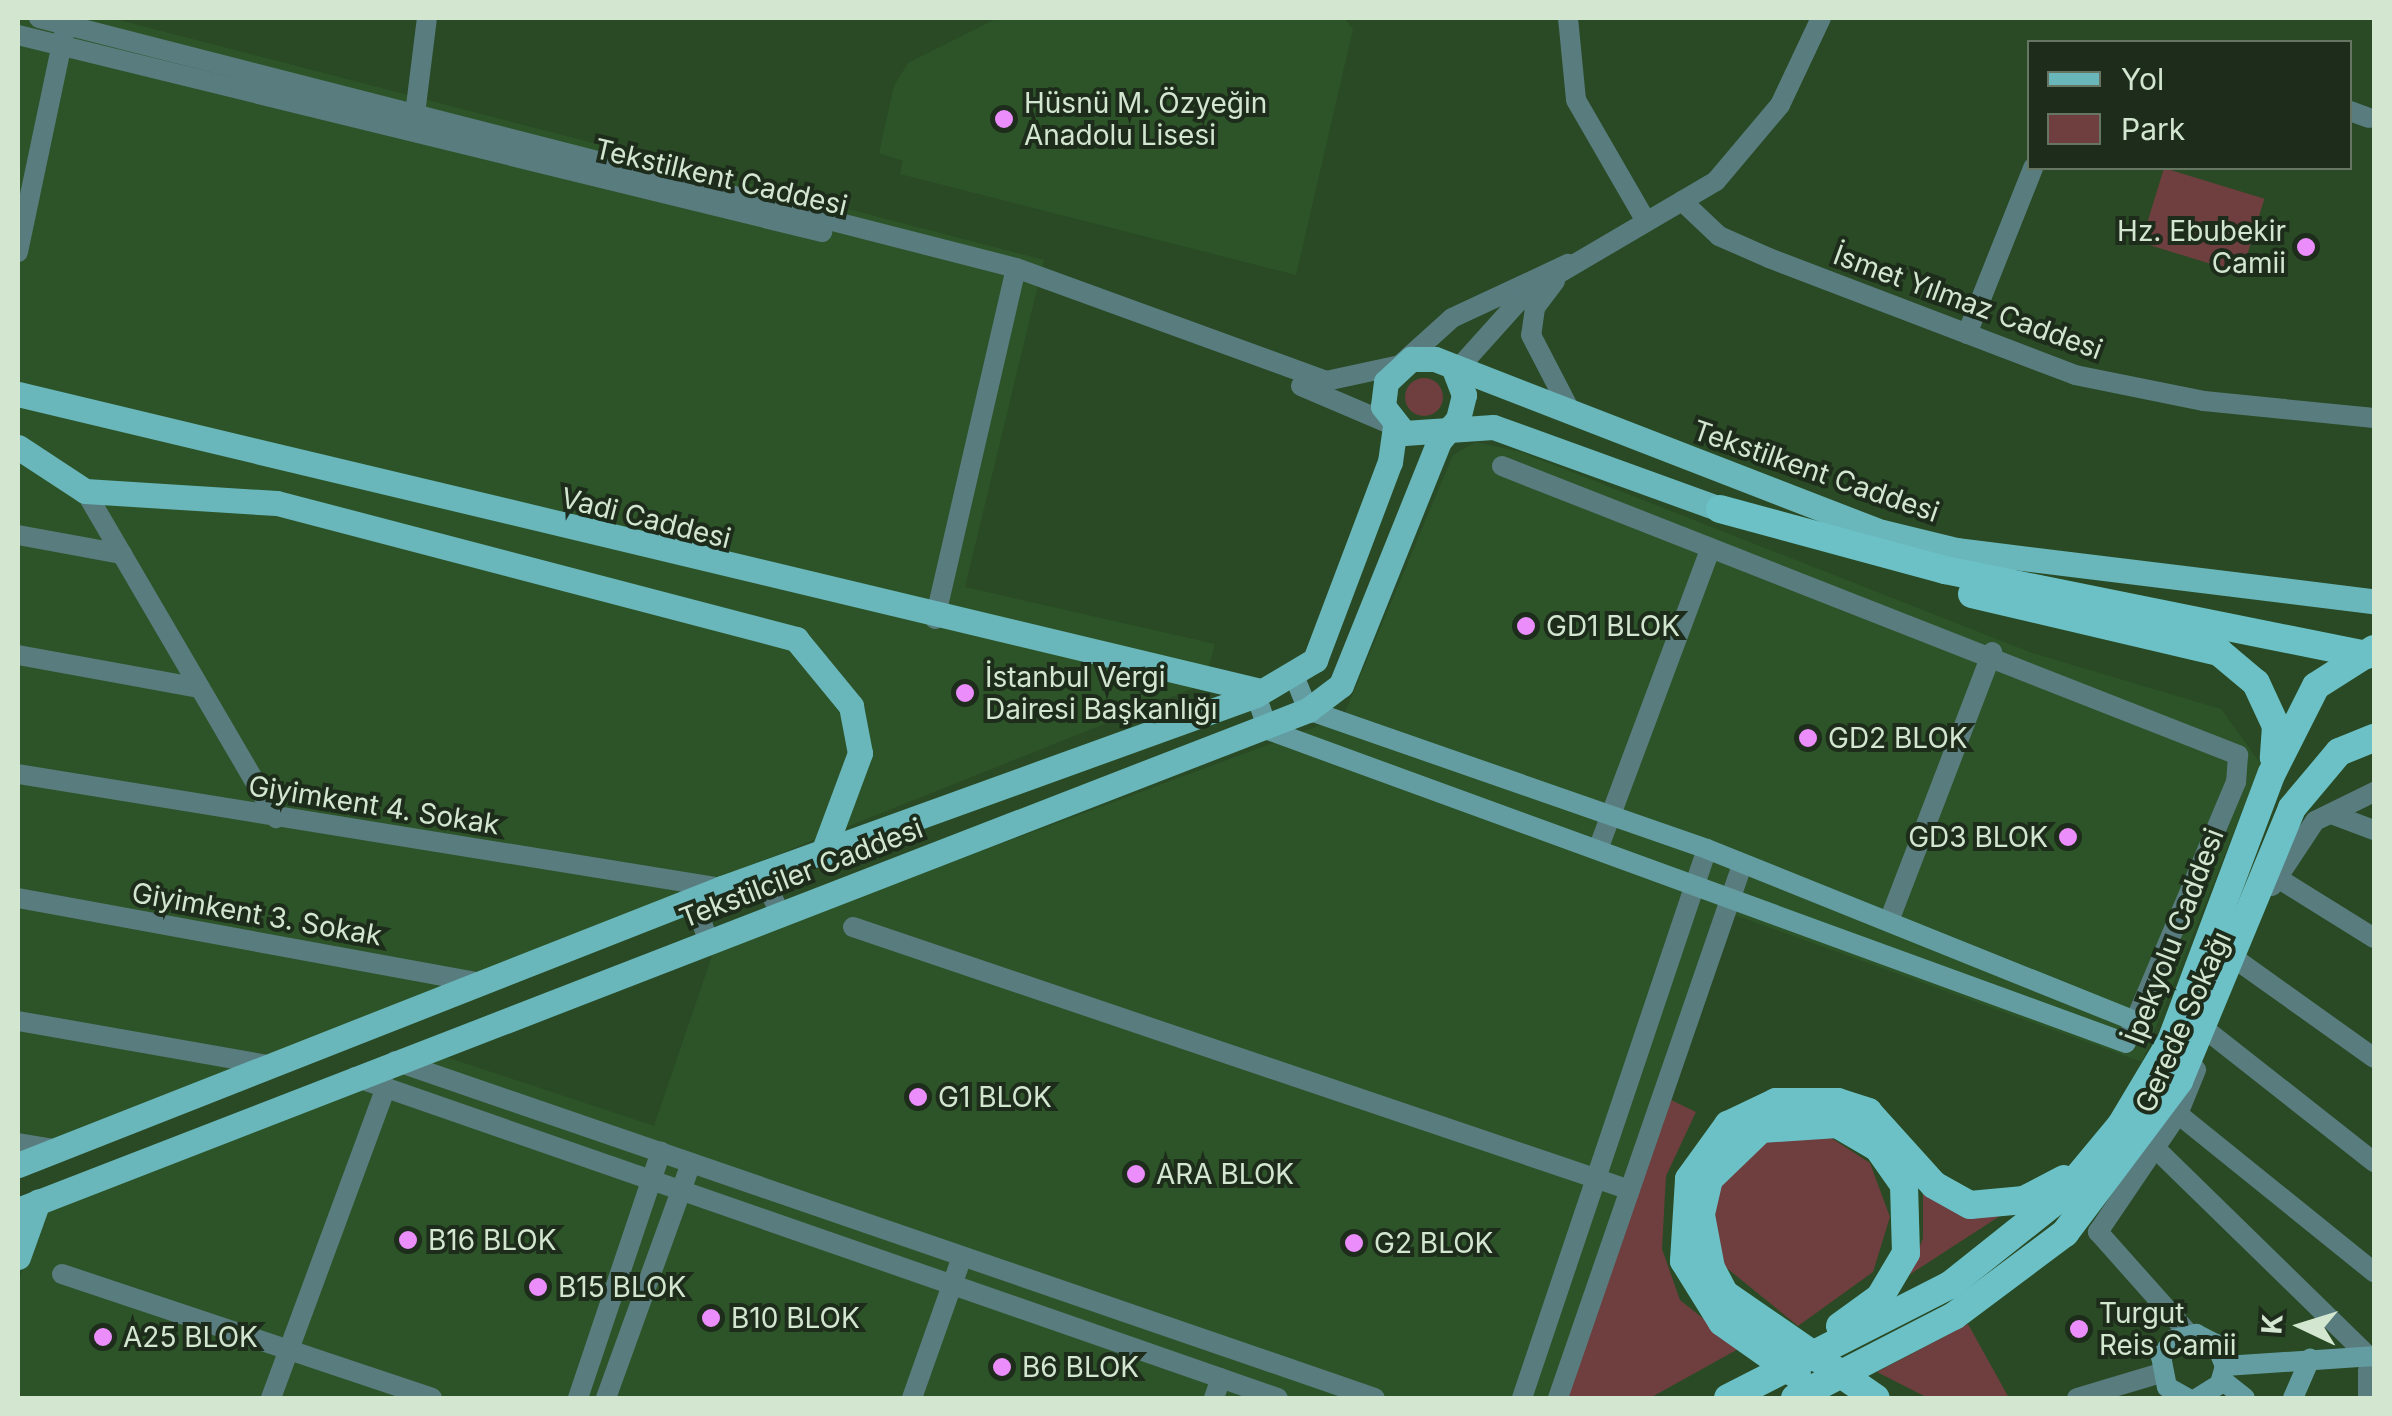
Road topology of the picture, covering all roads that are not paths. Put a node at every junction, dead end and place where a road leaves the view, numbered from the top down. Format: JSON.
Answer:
{"nodes":[{"id":1,"x":39,"y":18,"type":"edge"},
{"id":2,"x":427,"y":18,"type":"edge"},
{"id":3,"x":1568,"y":18,"type":"edge"},
{"id":4,"x":1821,"y":18,"type":"edge"},
{"id":5,"x":66,"y":25,"type":"junction"},
{"id":6,"x":18,"y":35,"type":"edge"},
{"id":7,"x":61,"y":48,"type":"junction"},
{"id":8,"x":415,"y":114,"type":"junction"},
{"id":9,"x":2032,"y":170,"type":"edge"},
{"id":10,"x":1682,"y":200,"type":"junction"},
{"id":11,"x":1646,"y":222,"type":"junction"},
{"id":12,"x":18,"y":252,"type":"edge"},
{"id":13,"x":1568,"y":264,"type":"junction"},
{"id":14,"x":1015,"y":273,"type":"junction"},
{"id":15,"x":1967,"y":334,"type":"junction"},
{"id":16,"x":1400,"y":365,"type":"junction"},
{"id":17,"x":1455,"y":372,"type":"junction"},
{"id":18,"x":18,"y":394,"type":"edge"},
{"id":19,"x":1573,"y":416,"type":"junction"},
{"id":20,"x":2374,"y":418,"type":"edge"},
{"id":21,"x":1394,"y":426,"type":"junction"},
{"id":22,"x":1450,"y":428,"type":"junction"},
{"id":23,"x":18,"y":447,"type":"edge"},
{"id":24,"x":1502,"y":466,"type":"dead end"},
{"id":25,"x":85,"y":491,"type":"junction"},
{"id":26,"x":1720,"y":509,"type":"junction"},
{"id":27,"x":18,"y":535,"type":"edge"},
{"id":28,"x":1710,"y":550,"type":"junction"},
{"id":29,"x":122,"y":554,"type":"junction"},
{"id":30,"x":2374,"y":602,"type":"edge"},
{"id":31,"x":936,"y":619,"type":"junction"},
{"id":32,"x":1992,"y":652,"type":"junction"},
{"id":33,"x":2374,"y":653,"type":"edge"},
{"id":34,"x":18,"y":655,"type":"edge"},
{"id":35,"x":1293,"y":673,"type":"junction"},
{"id":36,"x":200,"y":688,"type":"junction"},
{"id":37,"x":1259,"y":693,"type":"junction"},
{"id":38,"x":1308,"y":710,"type":"junction"},
{"id":39,"x":1268,"y":730,"type":"junction"},
{"id":40,"x":2374,"y":738,"type":"edge"},
{"id":41,"x":2272,"y":773,"type":"junction"},
{"id":42,"x":18,"y":774,"type":"edge"},
{"id":43,"x":2374,"y":792,"type":"edge"},
{"id":44,"x":2330,"y":814,"type":"junction"},
{"id":45,"x":1612,"y":815,"type":"junction"},
{"id":46,"x":276,"y":818,"type":"junction"},
{"id":47,"x":2374,"y":830,"type":"edge"},
{"id":48,"x":1600,"y":844,"type":"junction"},
{"id":49,"x":1706,"y":850,"type":"junction"},
{"id":50,"x":822,"y":855,"type":"junction"},
{"id":51,"x":1742,"y":865,"type":"junction"},
{"id":52,"x":763,"y":876,"type":"junction"},
{"id":53,"x":2276,"y":877,"type":"junction"},
{"id":54,"x":1695,"y":881,"type":"junction"},
{"id":55,"x":722,"y":888,"type":"junction"},
{"id":56,"x":1731,"y":893,"type":"junction"},
{"id":57,"x":18,"y":898,"type":"edge"},
{"id":58,"x":694,"y":900,"type":"junction"},
{"id":59,"x":779,"y":911,"type":"junction"},
{"id":60,"x":1888,"y":921,"type":"junction"},
{"id":61,"x":853,"y":927,"type":"dead end"},
{"id":62,"x":2374,"y":938,"type":"edge"},
{"id":63,"x":708,"y":940,"type":"junction"},
{"id":64,"x":1878,"y":949,"type":"junction"},
{"id":65,"x":2241,"y":962,"type":"junction"},
{"id":66,"x":487,"y":984,"type":"junction"},
{"id":67,"x":18,"y":1021,"type":"edge"},
{"id":68,"x":2138,"y":1022,"type":"junction"},
{"id":69,"x":2210,"y":1033,"type":"junction"},
{"id":70,"x":2126,"y":1043,"type":"joint"},
{"id":71,"x":2374,"y":1058,"type":"edge"},
{"id":72,"x":395,"y":1061,"type":"junction"},
{"id":73,"x":283,"y":1068,"type":"junction"},
{"id":74,"x":355,"y":1077,"type":"junction"},
{"id":75,"x":386,"y":1088,"type":"junction"},
{"id":76,"x":2178,"y":1114,"type":"junction"},
{"id":77,"x":18,"y":1142,"type":"edge"},
{"id":78,"x":2153,"y":1146,"type":"junction"},
{"id":79,"x":62,"y":1150,"type":"junction"},
{"id":80,"x":661,"y":1152,"type":"junction"},
{"id":81,"x":2094,"y":1158,"type":"junction"},
{"id":82,"x":2374,"y":1162,"type":"edge"},
{"id":83,"x":691,"y":1163,"type":"junction"},
{"id":84,"x":18,"y":1164,"type":"edge"},
{"id":85,"x":650,"y":1180,"type":"junction"},
{"id":86,"x":1599,"y":1180,"type":"junction"},
{"id":87,"x":1630,"y":1190,"type":"junction"},
{"id":88,"x":681,"y":1191,"type":"junction"},
{"id":89,"x":28,"y":1206,"type":"edge"},
{"id":90,"x":18,"y":1257,"type":"edge"},
{"id":91,"x":962,"y":1257,"type":"junction"},
{"id":92,"x":2374,"y":1272,"type":"edge"},
{"id":93,"x":62,"y":1274,"type":"dead end"},
{"id":94,"x":952,"y":1285,"type":"junction"},
{"id":95,"x":1853,"y":1328,"type":"junction"},
{"id":96,"x":2190,"y":1334,"type":"junction"},
{"id":97,"x":287,"y":1354,"type":"junction"},
{"id":98,"x":2310,"y":1359,"type":"junction"},
{"id":99,"x":2371,"y":1361,"type":"edge"},
{"id":100,"x":2161,"y":1373,"type":"junction"},
{"id":101,"x":2223,"y":1373,"type":"junction"},
{"id":102,"x":1218,"y":1388,"type":"edge"},
{"id":103,"x":2085,"y":1397,"type":"edge"},
{"id":104,"x":271,"y":1398,"type":"edge"},
{"id":105,"x":432,"y":1398,"type":"edge"},
{"id":106,"x":578,"y":1398,"type":"edge"},
{"id":107,"x":606,"y":1398,"type":"edge"},
{"id":108,"x":912,"y":1398,"type":"edge"},
{"id":109,"x":1278,"y":1398,"type":"edge"},
{"id":110,"x":1375,"y":1398,"type":"edge"},
{"id":111,"x":1522,"y":1398,"type":"edge"},
{"id":112,"x":1558,"y":1398,"type":"edge"},
{"id":113,"x":1728,"y":1398,"type":"edge"},
{"id":114,"x":1796,"y":1398,"type":"edge"},
{"id":115,"x":1833,"y":1398,"type":"edge"},
{"id":116,"x":1876,"y":1398,"type":"edge"},
{"id":117,"x":2187,"y":1398,"type":"edge"},
{"id":118,"x":2202,"y":1398,"type":"edge"},
{"id":119,"x":2245,"y":1398,"type":"edge"},
{"id":120,"x":2293,"y":1398,"type":"edge"},
{"id":121,"x":2368,"y":1398,"type":"edge"}],
"edges":[{"from":1,"to":5,"type":"street","name":"Tekstilkent Caddesi"},
{"from":2,"to":8,"type":"street"},
{"from":3,"to":11,"type":"street"},
{"from":4,"to":10,"type":"street"},
{"from":5,"to":7,"type":"street"},
{"from":5,"to":8,"type":"street","name":"Tekstilkent Caddesi"},
{"from":6,"to":7,"type":"street","name":"Tekstilkent Caddesi"},
{"from":7,"to":12,"type":"street"},
{"from":7,"to":14,"type":"street","name":"Tekstilkent Caddesi"},
{"from":8,"to":14,"type":"street","name":"Tekstilkent Caddesi"},
{"from":9,"to":15,"type":"street"},
{"from":10,"to":11,"type":"street"},
{"from":10,"to":15,"type":"street","name":"İsmet Yılmaz Caddesi"},
{"from":11,"to":13,"type":"street"},
{"from":13,"to":16,"type":"street"},
{"from":13,"to":17,"type":"street"},
{"from":13,"to":19,"type":"street"},
{"from":14,"to":16,"type":"street","name":"Tekstilkent Caddesi"},
{"from":14,"to":21,"type":"street","name":"Tekstilkent Caddesi"},
{"from":14,"to":31,"type":"street"},
{"from":15,"to":20,"type":"street","name":"İsmet Yılmaz Caddesi"},
{"from":16,"to":17,"type":"main road","name":"Tekstilkent Caddesi"},
{"from":16,"to":21,"type":"main road"},
{"from":17,"to":19,"type":"main road","name":"Tekstilkent Caddesi"},
{"from":17,"to":22,"type":"main road"},
{"from":18,"to":31,"type":"main road","name":"Vadi Caddesi"},
{"from":19,"to":30,"type":"main road","name":"Tekstilkent Caddesi"},
{"from":21,"to":22,"type":"main road","name":"Tekstilkent Caddesi"},
{"from":21,"to":35,"type":"main road","name":"Tekstilciler Caddesi"},
{"from":22,"to":26,"type":"main road","name":"Tekstilkent Caddesi"},
{"from":22,"to":38,"type":"main road","name":"Tekstilciler Caddesi"},
{"from":23,"to":25,"type":"main road"},
{"from":24,"to":28,"type":"street"},
{"from":25,"to":29,"type":"street"},
{"from":25,"to":50,"type":"main road"},
{"from":26,"to":33,"type":"highway"},
{"from":26,"to":41,"type":"highway"},
{"from":27,"to":29,"type":"street"},
{"from":28,"to":32,"type":"street"},
{"from":28,"to":45,"type":"street"},
{"from":29,"to":36,"type":"street"},
{"from":31,"to":37,"type":"main road","name":"Vadi Caddesi"},
{"from":32,"to":60,"type":"street"},
{"from":32,"to":68,"type":"street"},
{"from":33,"to":41,"type":"highway","name":"İpekyolu Caddesi"},
{"from":34,"to":36,"type":"street"},
{"from":35,"to":37,"type":"main road","name":"Tekstilciler Caddesi"},
{"from":35,"to":38,"type":"main road"},
{"from":36,"to":46,"type":"street"},
{"from":37,"to":39,"type":"main road"},
{"from":37,"to":50,"type":"main road","name":"Tekstilciler Caddesi"},
{"from":38,"to":39,"type":"main road","name":"Tekstilciler Caddesi"},
{"from":38,"to":45,"type":"main road"},
{"from":39,"to":48,"type":"main road"},
{"from":39,"to":59,"type":"main road","name":"Tekstilciler Caddesi"},
{"from":40,"to":114,"type":"highway","name":"İpekyolu Caddesi"},
{"from":41,"to":81,"type":"highway","name":"İpekyolu Caddesi"},
{"from":42,"to":46,"type":"street","name":"Giyimkent 4. Sokak"},
{"from":43,"to":44,"type":"street","name":"Gerede Sokağı"},
{"from":44,"to":47,"type":"street"},
{"from":44,"to":53,"type":"street","name":"Gerede Sokağı"},
{"from":45,"to":48,"type":"street"},
{"from":45,"to":49,"type":"main road"},
{"from":46,"to":55,"type":"street","name":"Giyimkent 4. Sokak"},
{"from":48,"to":54,"type":"main road"},
{"from":49,"to":51,"type":"main road"},
{"from":49,"to":54,"type":"street"},
{"from":50,"to":52,"type":"main road","name":"Tekstilciler Caddesi"},
{"from":51,"to":56,"type":"street"},
{"from":51,"to":60,"type":"main road"},
{"from":52,"to":55,"type":"main road","name":"Tekstilciler Caddesi"},
{"from":52,"to":59,"type":"street"},
{"from":53,"to":62,"type":"street"},
{"from":53,"to":65,"type":"street","name":"Gerede Sokağı"},
{"from":54,"to":56,"type":"main road"},
{"from":54,"to":86,"type":"street"},
{"from":55,"to":58,"type":"main road","name":"Tekstilciler Caddesi"},
{"from":56,"to":64,"type":"main road"},
{"from":56,"to":87,"type":"street"},
{"from":57,"to":66,"type":"street","name":"Giyimkent 3. Sokak"},
{"from":58,"to":63,"type":"street"},
{"from":58,"to":66,"type":"main road","name":"Tekstilciler Caddesi"},
{"from":59,"to":63,"type":"main road","name":"Tekstilciler Caddesi"},
{"from":60,"to":64,"type":"main road"},
{"from":60,"to":68,"type":"main road"},
{"from":61,"to":86,"type":"street"},
{"from":63,"to":72,"type":"main road","name":"Tekstilciler Caddesi"},
{"from":64,"to":70,"type":"main road"},
{"from":65,"to":69,"type":"street","name":"Gerede Sokağı"},
{"from":65,"to":71,"type":"street"},
{"from":66,"to":73,"type":"main road","name":"Tekstilciler Caddesi"},
{"from":67,"to":73,"type":"street"},
{"from":68,"to":70,"type":"street"},
{"from":69,"to":76,"type":"street","name":"Gerede Sokağı"},
{"from":69,"to":82,"type":"street"},
{"from":72,"to":74,"type":"main road","name":"Tekstilciler Caddesi"},
{"from":72,"to":80,"type":"street"},
{"from":73,"to":79,"type":"main road","name":"Tekstilciler Caddesi"},
{"from":74,"to":75,"type":"street"},
{"from":74,"to":89,"type":"main road","name":"Tekstilciler Caddesi"},
{"from":75,"to":85,"type":"street"},
{"from":75,"to":97,"type":"street"},
{"from":76,"to":78,"type":"street","name":"Gerede Sokağı"},
{"from":76,"to":92,"type":"street"},
{"from":77,"to":79,"type":"street"},
{"from":78,"to":96,"type":"street","name":"Gerede Sokağı"},
{"from":78,"to":99,"type":"street"},
{"from":79,"to":84,"type":"main road","name":"Tekstilciler Caddesi"},
{"from":80,"to":83,"type":"street"},
{"from":80,"to":85,"type":"street"},
{"from":81,"to":95,"type":"highway","name":"İpekyolu Caddesi"},
{"from":81,"to":115,"type":"highway"},
{"from":83,"to":88,"type":"street"},
{"from":83,"to":91,"type":"street"},
{"from":85,"to":88,"type":"street"},
{"from":85,"to":106,"type":"street"},
{"from":86,"to":87,"type":"street"},
{"from":86,"to":111,"type":"street"},
{"from":87,"to":112,"type":"street"},
{"from":88,"to":94,"type":"street"},
{"from":88,"to":107,"type":"street"},
{"from":89,"to":90,"type":"main road"},
{"from":91,"to":94,"type":"street"},
{"from":91,"to":110,"type":"street"},
{"from":93,"to":97,"type":"street"},
{"from":94,"to":102,"type":"street"},
{"from":94,"to":108,"type":"street"},
{"from":95,"to":113,"type":"highway"},
{"from":95,"to":116,"type":"highway"},
{"from":96,"to":100,"type":"main road"},
{"from":96,"to":101,"type":"main road"},
{"from":97,"to":104,"type":"street"},
{"from":97,"to":105,"type":"street"},
{"from":98,"to":99,"type":"main road"},
{"from":98,"to":101,"type":"main road"},
{"from":98,"to":120,"type":"main road"},
{"from":99,"to":121,"type":"street"},
{"from":100,"to":103,"type":"street"},
{"from":100,"to":117,"type":"main road"},
{"from":101,"to":118,"type":"main road"},
{"from":101,"to":119,"type":"main road"},
{"from":102,"to":109,"type":"street"}]}
